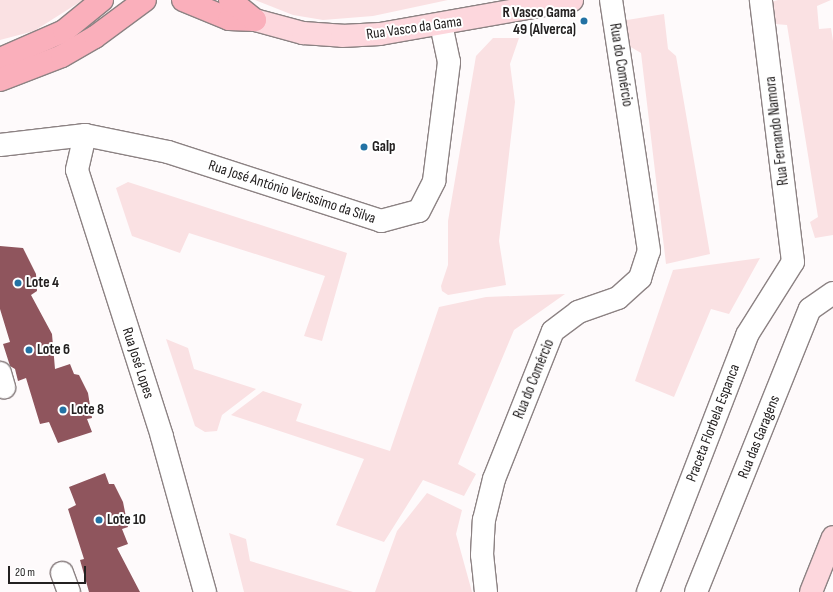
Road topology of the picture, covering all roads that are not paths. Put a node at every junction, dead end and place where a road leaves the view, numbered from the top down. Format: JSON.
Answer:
{"nodes":[{"id":1,"x":102,"y":0,"type":"edge"},
{"id":2,"x":145,"y":0,"type":"edge"},
{"id":3,"x":183,"y":0,"type":"edge"},
{"id":4,"x":230,"y":0,"type":"edge"},
{"id":5,"x":572,"y":0,"type":"edge"},
{"id":6,"x":611,"y":0,"type":"edge"},
{"id":7,"x":761,"y":0,"type":"edge"},
{"id":8,"x":551,"y":2,"type":"edge"},
{"id":9,"x":255,"y":20,"type":"junction"},
{"id":10,"x":441,"y":25,"type":"junction"},
{"id":11,"x":0,"y":59,"type":"edge"},
{"id":12,"x":0,"y":80,"type":"edge"},
{"id":13,"x":85,"y":135,"type":"junction"},
{"id":14,"x":0,"y":145,"type":"edge"},
{"id":15,"x":793,"y":262,"type":"joint"},
{"id":16,"x":833,"y":293,"type":"edge"},
{"id":17,"x":833,"y":537,"type":"edge"},
{"id":18,"x":205,"y":592,"type":"edge"},
{"id":19,"x":486,"y":592,"type":"edge"},
{"id":20,"x":648,"y":592,"type":"edge"},
{"id":21,"x":696,"y":592,"type":"edge"},
{"id":22,"x":811,"y":592,"type":"edge"}],
"edges":[{"from":1,"to":11,"type":"main road"},
{"from":2,"to":12,"type":"main road"},
{"from":3,"to":9,"type":"main road"},
{"from":4,"to":9,"type":"main road"},
{"from":5,"to":8,"type":"main road","name":"Rua Vasco da Gama"},
{"from":6,"to":19,"type":"street","name":"Rua do Comércio"},
{"from":7,"to":15,"type":"street","name":"Rua Fernando Namora"},
{"from":8,"to":10,"type":"main road","name":"Rua Vasco da Gama"},
{"from":9,"to":10,"type":"main road","name":"Rua Vasco da Gama"},
{"from":10,"to":13,"type":"street","name":"Rua José António Verissimo da Silva"},
{"from":13,"to":14,"type":"street","name":"Rua José António Verissimo da Silva"},
{"from":13,"to":18,"type":"street","name":"Rua José Lopes"},
{"from":15,"to":20,"type":"street","name":"Praceta Florbela Espanca"},
{"from":16,"to":21,"type":"street","name":"Rua das Garagens"},
{"from":17,"to":22,"type":"main road"}]}
